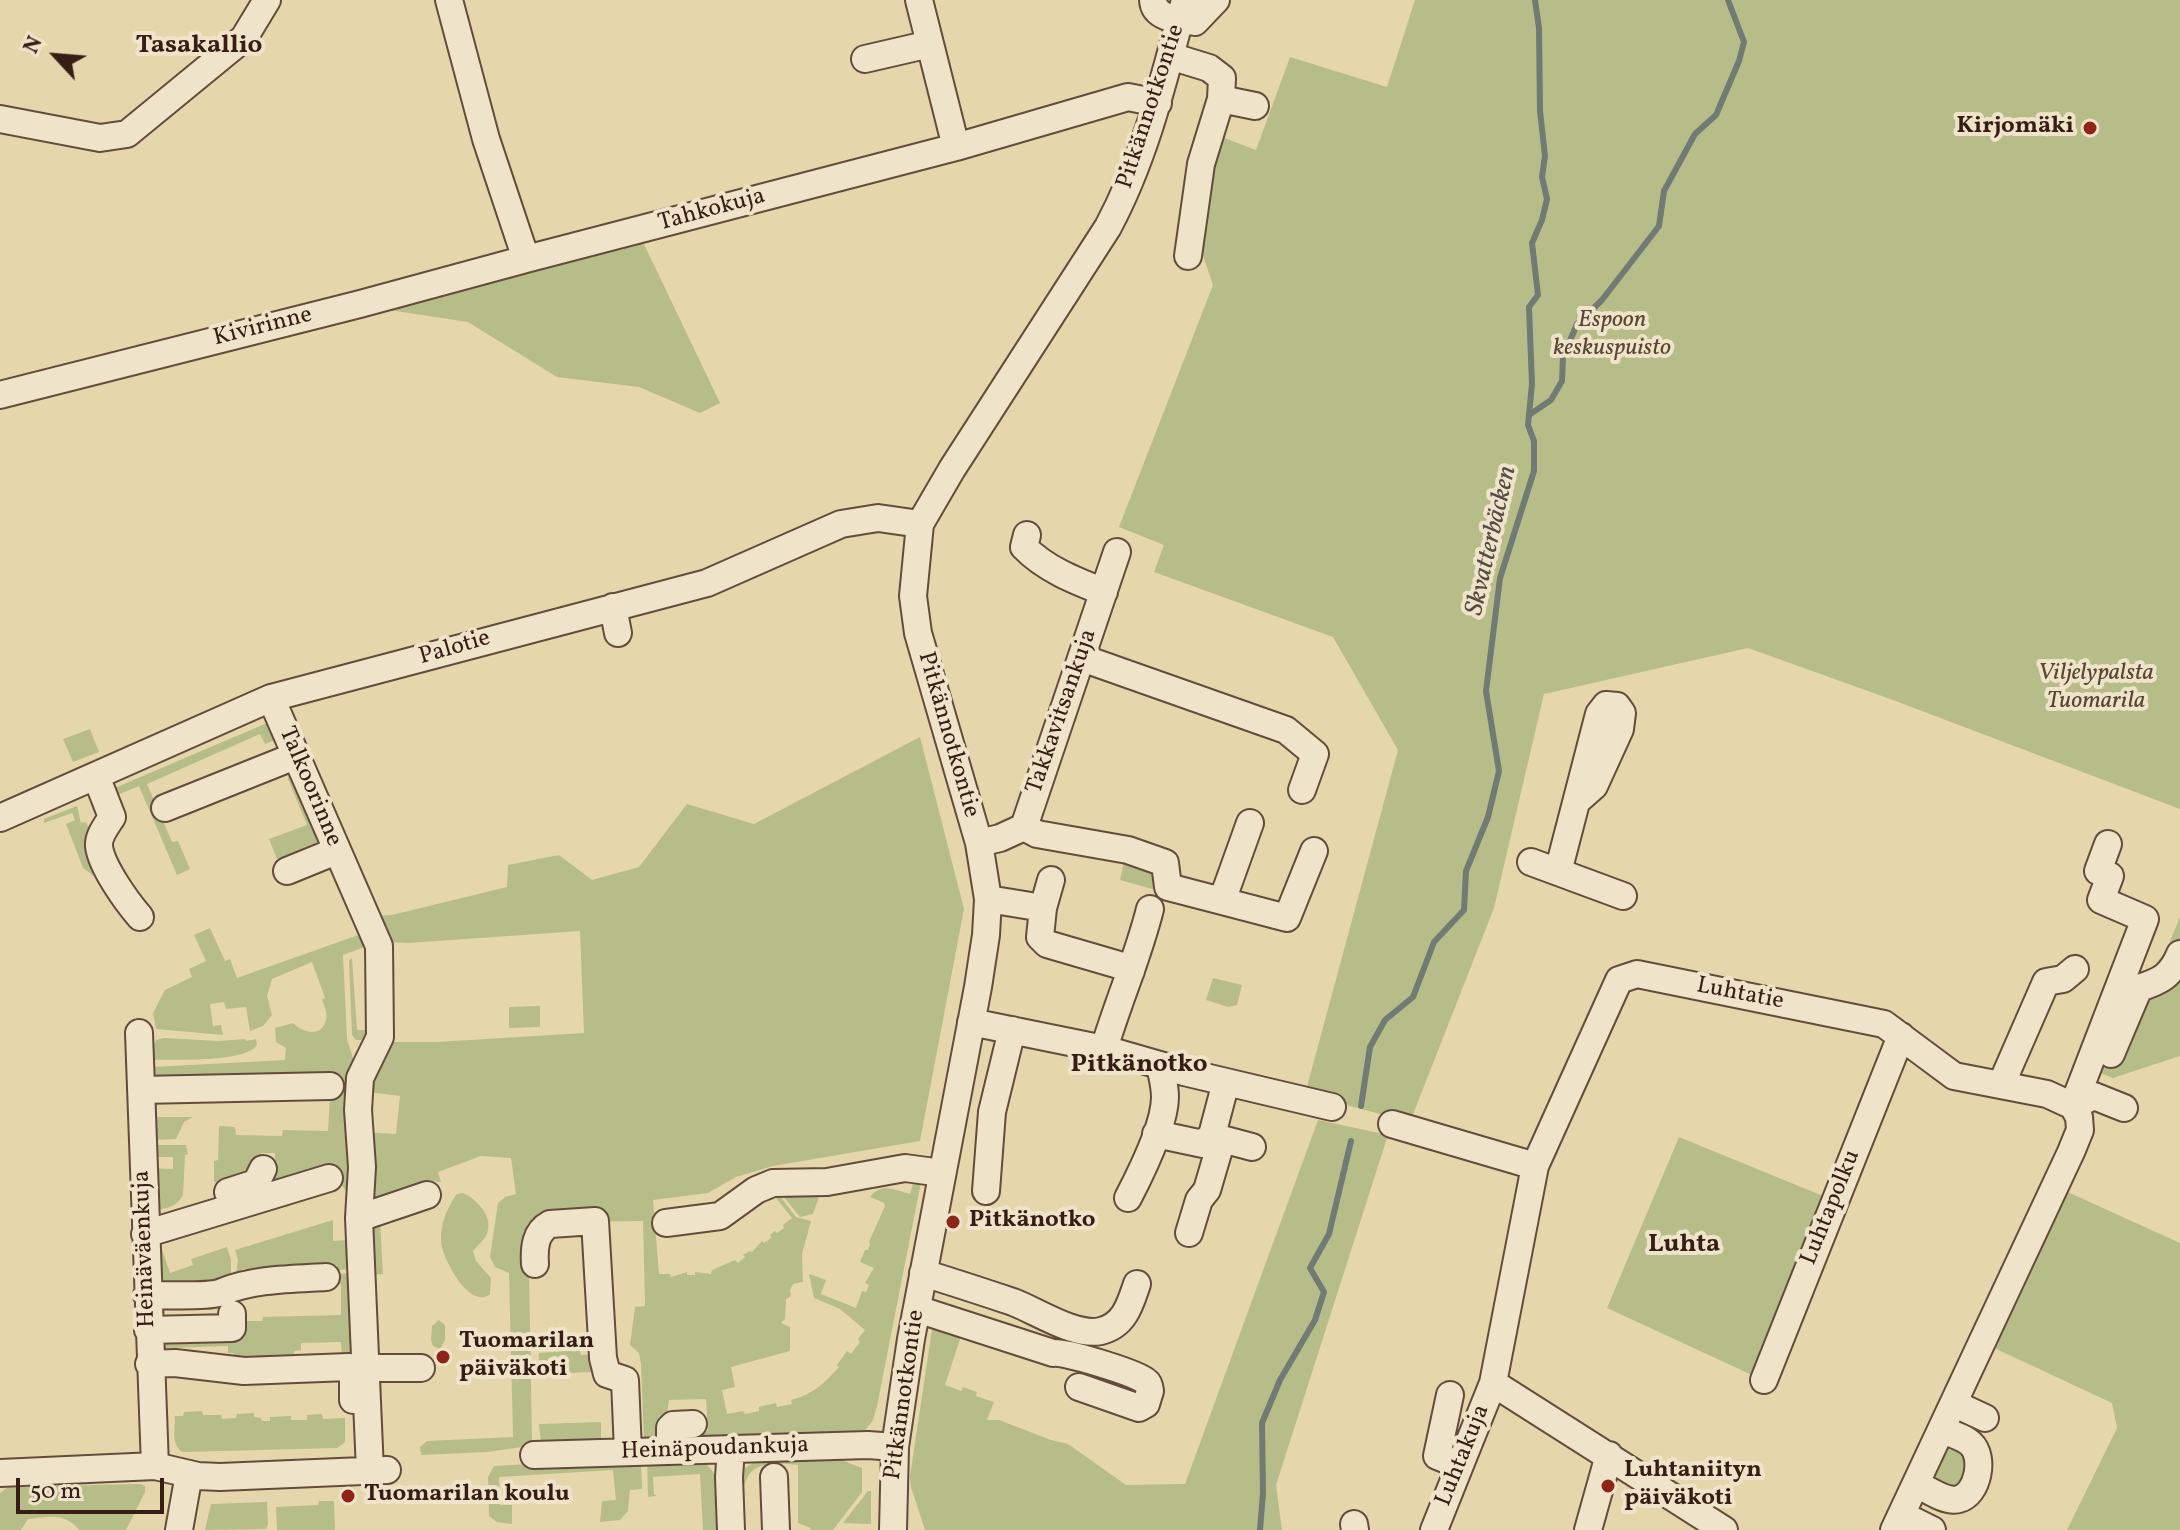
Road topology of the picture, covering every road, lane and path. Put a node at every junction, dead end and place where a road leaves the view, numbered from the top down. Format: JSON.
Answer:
{"nodes":[{"id":1,"x":267,"y":0,"type":"edge"},
{"id":2,"x":449,"y":0,"type":"edge"},
{"id":3,"x":919,"y":0,"type":"edge"},
{"id":4,"x":1153,"y":0,"type":"edge"},
{"id":5,"x":1216,"y":0,"type":"edge"},
{"id":6,"x":1183,"y":10,"type":"edge"},
{"id":7,"x":930,"y":44,"type":"junction"},
{"id":8,"x":1170,"y":56,"type":"junction"},
{"id":9,"x":865,"y":59,"type":"dead end"},
{"id":10,"x":1221,"y":99,"type":"junction"},
{"id":11,"x":1158,"y":103,"type":"junction"},
{"id":12,"x":1255,"y":106,"type":"dead end"},
{"id":13,"x":0,"y":119,"type":"edge"},
{"id":14,"x":956,"y":147,"type":"junction"},
{"id":15,"x":1188,"y":256,"type":"dead end"},
{"id":16,"x":526,"y":259,"type":"junction"},
{"id":17,"x":0,"y":395,"type":"edge"},
{"id":18,"x":920,"y":524,"type":"junction"},
{"id":19,"x":1027,"y":535,"type":"dead end"},
{"id":20,"x":1117,"y":552,"type":"dead end"},
{"id":21,"x":1104,"y":592,"type":"junction"},
{"id":22,"x":613,"y":607,"type":"junction"},
{"id":23,"x":618,"y":633,"type":"dead end"},
{"id":24,"x":1082,"y":658,"type":"junction"},
{"id":25,"x":271,"y":698,"type":"junction"},
{"id":26,"x":295,"y":756,"type":"junction"},
{"id":27,"x":96,"y":776,"type":"junction"},
{"id":28,"x":1302,"y":790,"type":"dead end"},
{"id":29,"x":1577,"y":801,"type":"dead end"},
{"id":30,"x":165,"y":808,"type":"dead end"},
{"id":31,"x":0,"y":818,"type":"edge"},
{"id":32,"x":1250,"y":823,"type":"dead end"},
{"id":33,"x":1024,"y":827,"type":"junction"},
{"id":34,"x":979,"y":843,"type":"junction"},
{"id":35,"x":2108,"y":844,"type":"dead end"},
{"id":36,"x":336,"y":851,"type":"junction"},
{"id":37,"x":1314,"y":851,"type":"dead end"},
{"id":38,"x":1531,"y":862,"type":"dead end"},
{"id":39,"x":287,"y":871,"type":"dead end"},
{"id":40,"x":1558,"y":872,"type":"junction"},
{"id":41,"x":1051,"y":880,"type":"dead end"},
{"id":42,"x":1623,"y":896,"type":"dead end"},
{"id":43,"x":988,"y":899,"type":"junction"},
{"id":44,"x":1222,"y":901,"type":"junction"},
{"id":45,"x":1043,"y":908,"type":"junction"},
{"id":46,"x":1150,"y":909,"type":"dead end"},
{"id":47,"x":140,"y":917,"type":"dead end"},
{"id":48,"x":2180,"y":954,"type":"edge"},
{"id":49,"x":2075,"y":969,"type":"dead end"},
{"id":50,"x":1131,"y":971,"type":"junction"},
{"id":51,"x":971,"y":1022,"type":"junction"},
{"id":52,"x":1012,"y":1030,"type":"junction"},
{"id":53,"x":139,"y":1033,"type":"dead end"},
{"id":54,"x":1901,"y":1036,"type":"junction"},
{"id":55,"x":1104,"y":1049,"type":"junction"},
{"id":56,"x":1160,"y":1065,"type":"junction"},
{"id":57,"x":1226,"y":1082,"type":"junction"},
{"id":58,"x":2001,"y":1085,"type":"junction"},
{"id":59,"x":330,"y":1086,"type":"dead end"},
{"id":60,"x":141,"y":1090,"type":"junction"},
{"id":61,"x":2083,"y":1101,"type":"junction"},
{"id":62,"x":1332,"y":1107,"type":"dead end"},
{"id":63,"x":2124,"y":1108,"type":"dead end"},
{"id":64,"x":1392,"y":1124,"type":"dead end"},
{"id":65,"x":1156,"y":1134,"type":"junction"},
{"id":66,"x":1217,"y":1137,"type":"junction"},
{"id":67,"x":1252,"y":1147,"type":"dead end"},
{"id":68,"x":1535,"y":1166,"type":"junction"},
{"id":69,"x":263,"y":1169,"type":"dead end"},
{"id":70,"x":942,"y":1173,"type":"junction"},
{"id":71,"x":329,"y":1178,"type":"dead end"},
{"id":72,"x":986,"y":1191,"type":"dead end"},
{"id":73,"x":427,"y":1195,"type":"dead end"},
{"id":74,"x":1128,"y":1198,"type":"dead end"},
{"id":75,"x":359,"y":1218,"type":"junction"},
{"id":76,"x":666,"y":1223,"type":"dead end"},
{"id":77,"x":145,"y":1226,"type":"junction"},
{"id":78,"x":1189,"y":1233,"type":"dead end"},
{"id":79,"x":535,"y":1264,"type":"dead end"},
{"id":80,"x":923,"y":1273,"type":"junction"},
{"id":81,"x":326,"y":1277,"type":"dead end"},
{"id":82,"x":372,"y":1277,"type":"dead end"},
{"id":83,"x":1137,"y":1284,"type":"dead end"},
{"id":84,"x":147,"y":1295,"type":"junction"},
{"id":85,"x":917,"y":1309,"type":"junction"},
{"id":86,"x":232,"y":1314,"type":"dead end"},
{"id":87,"x":148,"y":1330,"type":"junction"},
{"id":88,"x":149,"y":1364,"type":"junction"},
{"id":89,"x":371,"y":1368,"type":"junction"},
{"id":90,"x":421,"y":1368,"type":"dead end"},
{"id":91,"x":1764,"y":1380,"type":"dead end"},
{"id":92,"x":1493,"y":1383,"type":"junction"},
{"id":93,"x":1079,"y":1387,"type":"dead end"},
{"id":94,"x":1450,"y":1395,"type":"dead end"},
{"id":95,"x":1955,"y":1404,"type":"junction"},
{"id":96,"x":1985,"y":1418,"type":"dead end"},
{"id":97,"x":693,"y":1424,"type":"dead end"},
{"id":98,"x":1942,"y":1430,"type":"junction"},
{"id":99,"x":895,"y":1447,"type":"junction"},
{"id":100,"x":731,"y":1449,"type":"junction"},
{"id":101,"x":670,"y":1451,"type":"junction"},
{"id":102,"x":628,"y":1452,"type":"junction"},
{"id":103,"x":534,"y":1455,"type":"dead end"},
{"id":104,"x":1609,"y":1455,"type":"junction"},
{"id":105,"x":1460,"y":1465,"type":"junction"},
{"id":106,"x":155,"y":1466,"type":"junction"},
{"id":107,"x":371,"y":1471,"type":"junction"},
{"id":108,"x":0,"y":1473,"type":"edge"},
{"id":109,"x":189,"y":1474,"type":"junction"},
{"id":110,"x":774,"y":1477,"type":"dead end"},
{"id":111,"x":1917,"y":1484,"type":"junction"},
{"id":112,"x":1898,"y":1523,"type":"edge"},
{"id":113,"x":179,"y":1530,"type":"edge"},
{"id":114,"x":731,"y":1530,"type":"edge"},
{"id":115,"x":776,"y":1530,"type":"edge"},
{"id":116,"x":893,"y":1530,"type":"edge"},
{"id":117,"x":1434,"y":1530,"type":"edge"},
{"id":118,"x":1588,"y":1530,"type":"edge"},
{"id":119,"x":1724,"y":1530,"type":"edge"},
{"id":120,"x":1932,"y":1530,"type":"edge"}],
"edges":[{"from":1,"to":13,"type":"street"},
{"from":2,"to":16,"type":"street"},
{"from":3,"to":7,"type":"street"},
{"from":4,"to":6,"type":"street"},
{"from":5,"to":6,"type":"street"},
{"from":6,"to":8,"type":"street","name":"Pitkännotkontie"},
{"from":7,"to":9,"type":"street"},
{"from":7,"to":14,"type":"street"},
{"from":8,"to":10,"type":"street"},
{"from":8,"to":11,"type":"street","name":"Pitkännotkontie"},
{"from":10,"to":12,"type":"street"},
{"from":10,"to":15,"type":"street"},
{"from":11,"to":14,"type":"street","name":"Tahkokuja"},
{"from":11,"to":18,"type":"street","name":"Pitkännotkontie"},
{"from":14,"to":16,"type":"street","name":"Tahkokuja"},
{"from":16,"to":17,"type":"street","name":"Kivirinne"},
{"from":18,"to":22,"type":"street","name":"Palotie"},
{"from":18,"to":34,"type":"street","name":"Pitkännotkontie"},
{"from":19,"to":21,"type":"street"},
{"from":20,"to":21,"type":"street","name":"Takkavitsankuja"},
{"from":21,"to":24,"type":"street","name":"Takkavitsankuja"},
{"from":22,"to":23,"type":"street"},
{"from":22,"to":25,"type":"street","name":"Palotie"},
{"from":24,"to":28,"type":"street"},
{"from":24,"to":33,"type":"street","name":"Takkavitsankuja"},
{"from":25,"to":26,"type":"street","name":"Talkoorinne"},
{"from":25,"to":27,"type":"street","name":"Palotie"},
{"from":26,"to":30,"type":"street"},
{"from":26,"to":36,"type":"street","name":"Talkoorinne"},
{"from":27,"to":31,"type":"street","name":"Palotie"},
{"from":27,"to":47,"type":"street"},
{"from":29,"to":40,"type":"street"},
{"from":32,"to":44,"type":"street"},
{"from":33,"to":34,"type":"street","name":"Takkavitsankuja"},
{"from":33,"to":44,"type":"street"},
{"from":34,"to":43,"type":"street","name":"Pitkännotkontie"},
{"from":35,"to":61,"type":"street"},
{"from":36,"to":39,"type":"street"},
{"from":36,"to":75,"type":"street","name":"Talkoorinne"},
{"from":37,"to":44,"type":"street"},
{"from":38,"to":40,"type":"street"},
{"from":40,"to":42,"type":"street"},
{"from":41,"to":45,"type":"street"},
{"from":43,"to":45,"type":"street"},
{"from":43,"to":51,"type":"street","name":"Pitkännotkontie"},
{"from":45,"to":50,"type":"street"},
{"from":46,"to":50,"type":"street"},
{"from":48,"to":61,"type":"street"},
{"from":49,"to":58,"type":"street"},
{"from":50,"to":55,"type":"street"},
{"from":51,"to":52,"type":"street"},
{"from":51,"to":70,"type":"street","name":"Pitkännotkontie"},
{"from":52,"to":55,"type":"street"},
{"from":52,"to":72,"type":"street"},
{"from":53,"to":60,"type":"street","name":"Heinäväenkuja"},
{"from":54,"to":58,"type":"street","name":"Luhtatie"},
{"from":54,"to":68,"type":"street","name":"Luhtatie"},
{"from":54,"to":91,"type":"street","name":"Luhtapolku"},
{"from":55,"to":56,"type":"street"},
{"from":56,"to":57,"type":"street"},
{"from":56,"to":65,"type":"street"},
{"from":57,"to":62,"type":"street"},
{"from":57,"to":66,"type":"street"},
{"from":58,"to":61,"type":"street","name":"Luhtatie"},
{"from":59,"to":60,"type":"street"},
{"from":60,"to":77,"type":"street","name":"Heinäväenkuja"},
{"from":61,"to":63,"type":"street","name":"Luhtatie"},
{"from":61,"to":95,"type":"street"},
{"from":64,"to":68,"type":"street"},
{"from":65,"to":66,"type":"street"},
{"from":65,"to":74,"type":"street"},
{"from":66,"to":67,"type":"street"},
{"from":66,"to":78,"type":"street"},
{"from":68,"to":92,"type":"street","name":"Luhtatie"},
{"from":69,"to":77,"type":"street"},
{"from":70,"to":76,"type":"street"},
{"from":70,"to":80,"type":"street","name":"Pitkännotkontie"},
{"from":71,"to":77,"type":"street"},
{"from":73,"to":75,"type":"street"},
{"from":75,"to":89,"type":"street","name":"Talkoorinne"},
{"from":77,"to":84,"type":"street","name":"Heinäväenkuja"},
{"from":79,"to":102,"type":"street"},
{"from":80,"to":83,"type":"street"},
{"from":80,"to":85,"type":"street","name":"Pitkännotkontie"},
{"from":81,"to":84,"type":"street"},
{"from":82,"to":89,"type":"street"},
{"from":84,"to":87,"type":"street","name":"Heinäväenkuja"},
{"from":85,"to":93,"type":"street"},
{"from":85,"to":99,"type":"street","name":"Pitkännotkontie"},
{"from":86,"to":87,"type":"street"},
{"from":87,"to":88,"type":"street","name":"Heinäväenkuja"},
{"from":88,"to":106,"type":"street","name":"Heinäväenkuja"},
{"from":88,"to":107,"type":"street"},
{"from":89,"to":90,"type":"street"},
{"from":89,"to":107,"type":"street"},
{"from":92,"to":104,"type":"street"},
{"from":92,"to":105,"type":"street","name":"Luhtakuja"},
{"from":94,"to":105,"type":"street"},
{"from":95,"to":96,"type":"street"},
{"from":95,"to":98,"type":"street"},
{"from":97,"to":101,"type":"street"},
{"from":98,"to":111,"type":"street"},
{"from":98,"to":111,"type":"street"},
{"from":99,"to":100,"type":"street","name":"Heinäpoudankuja"},
{"from":99,"to":116,"type":"street","name":"Pitkännotkontie"},
{"from":100,"to":101,"type":"street","name":"Heinäpoudankuja"},
{"from":100,"to":114,"type":"street"},
{"from":101,"to":102,"type":"street","name":"Heinäpoudankuja"},
{"from":102,"to":103,"type":"street","name":"Heinäpoudankuja"},
{"from":104,"to":118,"type":"street"},
{"from":104,"to":119,"type":"street"},
{"from":105,"to":117,"type":"street","name":"Luhtakuja"},
{"from":106,"to":108,"type":"street"},
{"from":106,"to":109,"type":"street"},
{"from":107,"to":109,"type":"street"},
{"from":109,"to":113,"type":"street"},
{"from":110,"to":115,"type":"street"},
{"from":111,"to":112,"type":"street"},
{"from":112,"to":120,"type":"street"}]}
